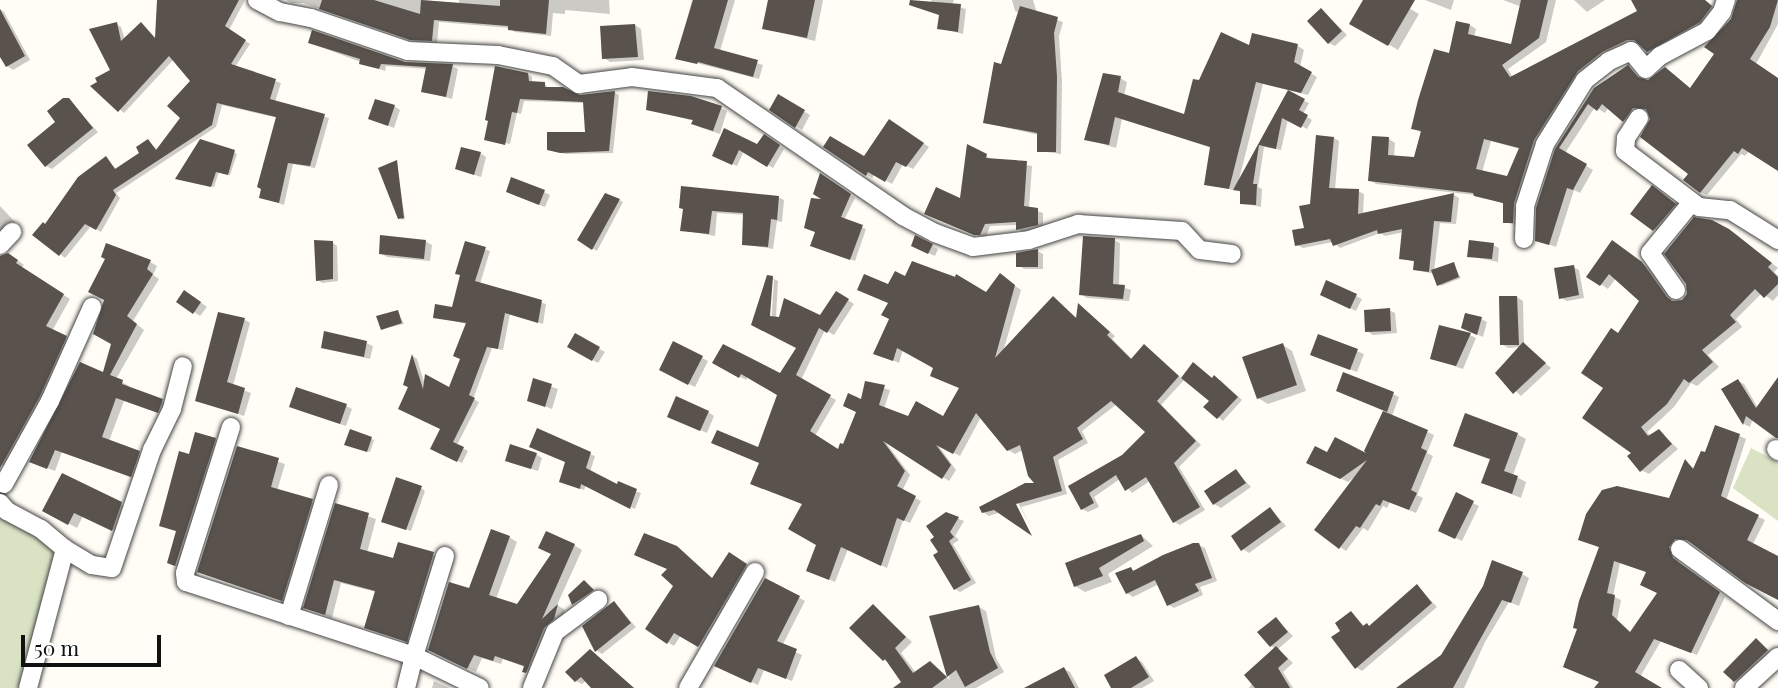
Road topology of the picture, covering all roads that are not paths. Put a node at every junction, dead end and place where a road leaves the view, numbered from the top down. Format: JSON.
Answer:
{"nodes":[{"id":1,"x":257,"y":0,"type":"edge"},
{"id":2,"x":1726,"y":0,"type":"edge"},
{"id":3,"x":1639,"y":118,"type":"dead end"},
{"id":4,"x":1692,"y":202,"type":"junction"},
{"id":5,"x":1524,"y":239,"type":"dead end"},
{"id":6,"x":1778,"y":240,"type":"edge"},
{"id":7,"x":1232,"y":254,"type":"dead end"},
{"id":8,"x":1676,"y":290,"type":"dead end"},
{"id":9,"x":92,"y":307,"type":"dead end"},
{"id":10,"x":183,"y":366,"type":"dead end"},
{"id":11,"x":231,"y":427,"type":"dead end"},
{"id":12,"x":328,"y":485,"type":"dead end"},
{"id":13,"x":1,"y":492,"type":"edge"},
{"id":14,"x":65,"y":549,"type":"junction"},
{"id":15,"x":1680,"y":549,"type":"dead end"},
{"id":16,"x":445,"y":556,"type":"dead end"},
{"id":17,"x":755,"y":572,"type":"dead end"},
{"id":18,"x":598,"y":600,"type":"dead end"},
{"id":19,"x":289,"y":616,"type":"junction"},
{"id":20,"x":1778,"y":621,"type":"edge"},
{"id":21,"x":414,"y":656,"type":"junction"},
{"id":22,"x":1778,"y":657,"type":"edge"},
{"id":23,"x":1679,"y":670,"type":"dead end"},
{"id":24,"x":28,"y":688,"type":"edge"},
{"id":25,"x":406,"y":688,"type":"edge"},
{"id":26,"x":480,"y":688,"type":"edge"},
{"id":27,"x":532,"y":688,"type":"edge"},
{"id":28,"x":688,"y":688,"type":"edge"},
{"id":29,"x":1699,"y":688,"type":"edge"},
{"id":30,"x":1744,"y":688,"type":"edge"}],
"edges":[{"from":1,"to":7,"type":"street"},
{"from":2,"to":5,"type":"street"},
{"from":3,"to":4,"type":"street"},
{"from":4,"to":6,"type":"street"},
{"from":4,"to":8,"type":"street"},
{"from":9,"to":13,"type":"street"},
{"from":10,"to":14,"type":"street"},
{"from":11,"to":19,"type":"street"},
{"from":12,"to":19,"type":"street"},
{"from":13,"to":14,"type":"street"},
{"from":14,"to":24,"type":"street"},
{"from":15,"to":20,"type":"street"},
{"from":16,"to":21,"type":"street"},
{"from":17,"to":28,"type":"street"},
{"from":18,"to":27,"type":"street"},
{"from":19,"to":21,"type":"street"},
{"from":21,"to":25,"type":"street"},
{"from":21,"to":26,"type":"street"},
{"from":22,"to":30,"type":"street"},
{"from":23,"to":29,"type":"street"}]}
